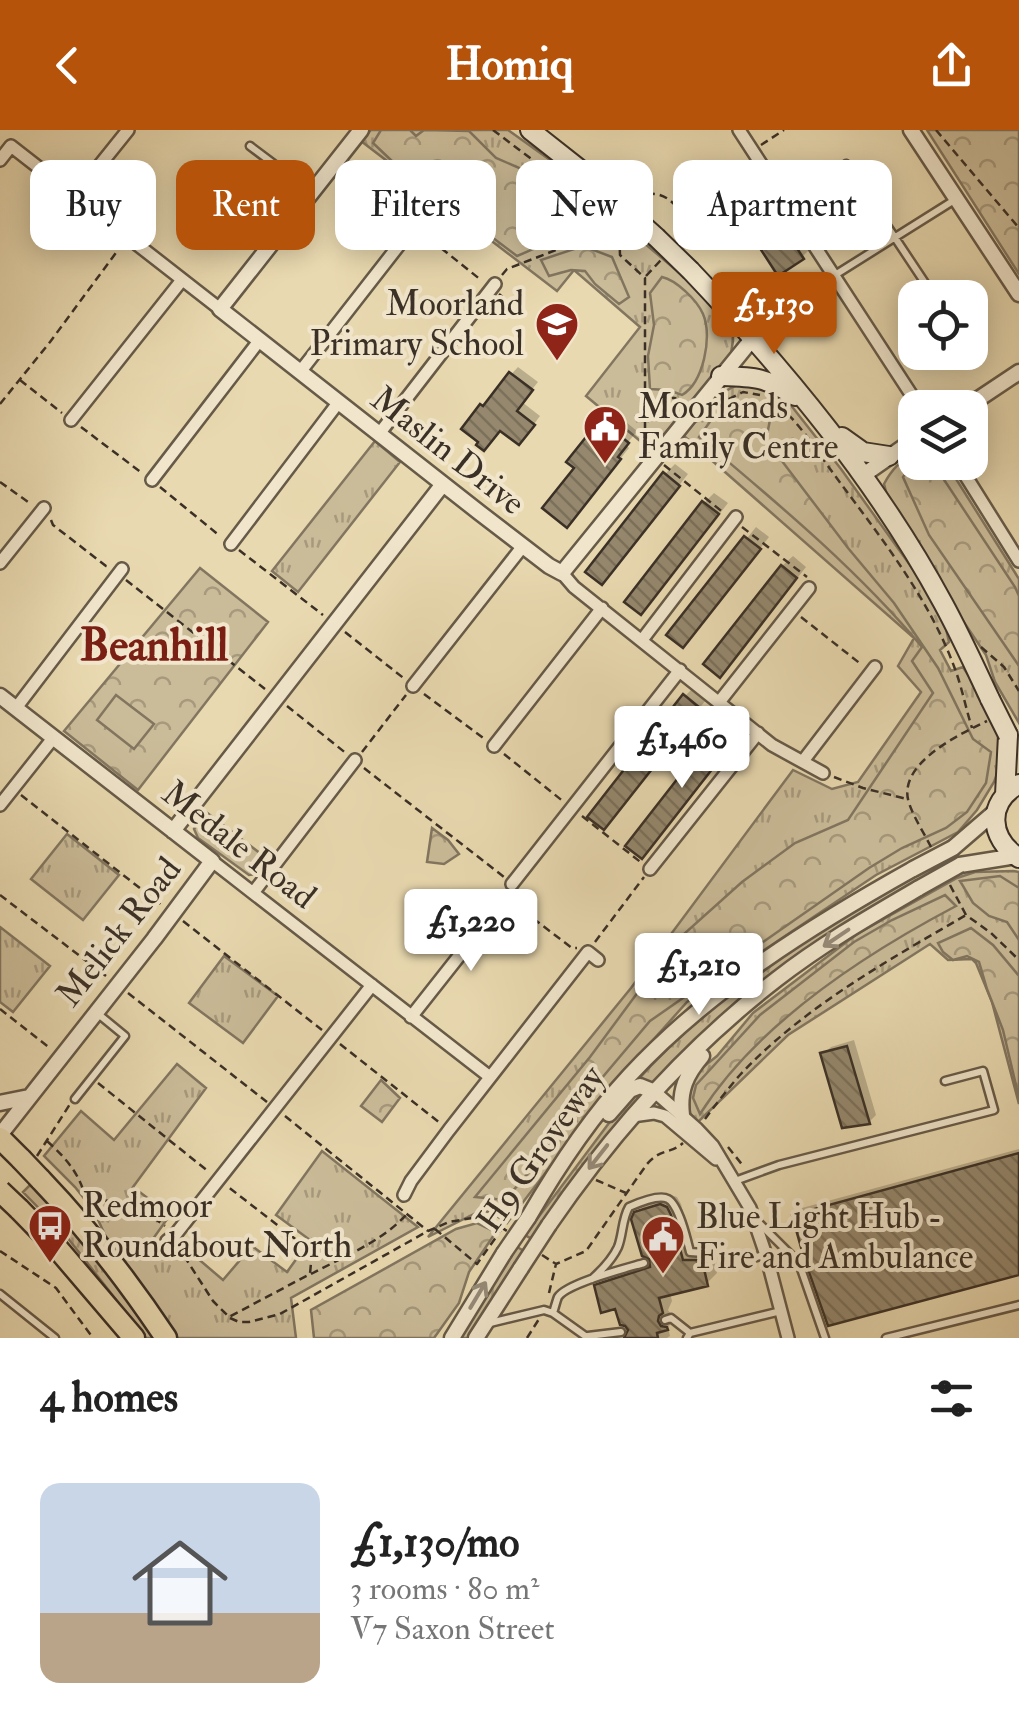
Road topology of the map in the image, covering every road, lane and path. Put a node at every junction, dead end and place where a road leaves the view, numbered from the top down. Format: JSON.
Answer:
{"nodes":[{"id":1,"x":128,"y":130,"type":"edge"},
{"id":2,"x":361,"y":130,"type":"edge"},
{"id":3,"x":493,"y":130,"type":"edge"},
{"id":4,"x":530,"y":130,"type":"edge"},
{"id":5,"x":739,"y":130,"type":"edge"},
{"id":6,"x":784,"y":130,"type":"edge"},
{"id":7,"x":910,"y":130,"type":"edge"},
{"id":8,"x":936,"y":130,"type":"edge"},
{"id":9,"x":250,"y":146,"type":"dead end"},
{"id":10,"x":752,"y":151,"type":"junction"},
{"id":11,"x":338,"y":159,"type":"joint"},
{"id":12,"x":0,"y":160,"type":"edge"},
{"id":13,"x":104,"y":160,"type":"edge"},
{"id":14,"x":269,"y":160,"type":"edge"},
{"id":15,"x":533,"y":160,"type":"edge"},
{"id":16,"x":743,"y":160,"type":"edge"},
{"id":17,"x":758,"y":160,"type":"edge"},
{"id":18,"x":30,"y":161,"type":"edge"},
{"id":19,"x":315,"y":187,"type":"edge"},
{"id":20,"x":956,"y":199,"type":"junction"},
{"id":21,"x":1019,"y":228,"type":"edge"},
{"id":22,"x":892,"y":233,"type":"edge"},
{"id":23,"x":895,"y":238,"type":"junction"},
{"id":24,"x":118,"y":250,"type":"edge"},
{"id":25,"x":144,"y":250,"type":"edge"},
{"id":26,"x":266,"y":250,"type":"edge"},
{"id":27,"x":396,"y":250,"type":"edge"},
{"id":28,"x":449,"y":250,"type":"edge"},
{"id":29,"x":556,"y":250,"type":"edge"},
{"id":30,"x":620,"y":250,"type":"edge"},
{"id":31,"x":817,"y":250,"type":"edge"},
{"id":32,"x":668,"y":253,"type":"dead end"},
{"id":33,"x":834,"y":276,"type":"junction"},
{"id":34,"x":645,"y":278,"type":"junction"},
{"id":35,"x":182,"y":280,"type":"junction"},
{"id":36,"x":923,"y":280,"type":"edge"},
{"id":37,"x":494,"y":286,"type":"junction"},
{"id":38,"x":1019,"y":294,"type":"edge"},
{"id":39,"x":220,"y":309,"type":"junction"},
{"id":40,"x":525,"y":316,"type":"dead end"},
{"id":41,"x":753,"y":338,"type":"junction"},
{"id":42,"x":260,"y":341,"type":"junction"},
{"id":43,"x":300,"y":372,"type":"junction"},
{"id":44,"x":1019,"y":372,"type":"edge"},
{"id":45,"x":721,"y":376,"type":"junction"},
{"id":46,"x":908,"y":390,"type":"edge"},
{"id":47,"x":988,"y":393,"type":"edge"},
{"id":48,"x":646,"y":397,"type":"junction"},
{"id":49,"x":338,"y":403,"type":"junction"},
{"id":50,"x":0,"y":404,"type":"edge"},
{"id":51,"x":692,"y":410,"type":"junction"},
{"id":52,"x":711,"y":410,"type":"dead end"},
{"id":53,"x":813,"y":411,"type":"junction"},
{"id":54,"x":71,"y":420,"type":"dead end"},
{"id":55,"x":379,"y":434,"type":"junction"},
{"id":56,"x":898,"y":450,"type":"edge"},
{"id":57,"x":657,"y":456,"type":"junction"},
{"id":58,"x":888,"y":456,"type":"junction"},
{"id":59,"x":862,"y":476,"type":"junction"},
{"id":60,"x":152,"y":480,"type":"dead end"},
{"id":61,"x":968,"y":480,"type":"edge"},
{"id":62,"x":0,"y":482,"type":"edge"},
{"id":63,"x":443,"y":484,"type":"junction"},
{"id":64,"x":44,"y":508,"type":"junction"},
{"id":65,"x":736,"y":518,"type":"dead end"},
{"id":66,"x":231,"y":544,"type":"dead end"},
{"id":67,"x":523,"y":546,"type":"junction"},
{"id":68,"x":1019,"y":561,"type":"edge"},
{"id":69,"x":0,"y":564,"type":"edge"},
{"id":70,"x":122,"y":569,"type":"junction"},
{"id":71,"x":562,"y":574,"type":"junction"},
{"id":72,"x":809,"y":588,"type":"dead end"},
{"id":73,"x":602,"y":608,"type":"junction"},
{"id":74,"x":792,"y":610,"type":"junction"},
{"id":75,"x":642,"y":640,"type":"junction"},
{"id":76,"x":977,"y":644,"type":"dead end"},
{"id":77,"x":680,"y":670,"type":"junction"},
{"id":78,"x":874,"y":670,"type":"joint"},
{"id":79,"x":413,"y":686,"type":"joint"},
{"id":80,"x":1019,"y":691,"type":"edge"},
{"id":81,"x":0,"y":696,"type":"edge"},
{"id":82,"x":276,"y":698,"type":"junction"},
{"id":83,"x":720,"y":702,"type":"junction"},
{"id":84,"x":16,"y":708,"type":"junction"},
{"id":85,"x":758,"y":733,"type":"junction"},
{"id":86,"x":54,"y":737,"type":"junction"},
{"id":87,"x":1014,"y":742,"type":"edge"},
{"id":88,"x":494,"y":746,"type":"dead end"},
{"id":89,"x":355,"y":760,"type":"junction"},
{"id":90,"x":804,"y":761,"type":"junction"},
{"id":91,"x":823,"y":772,"type":"joint"},
{"id":92,"x":13,"y":789,"type":"junction"},
{"id":93,"x":1007,"y":797,"type":"edge"},
{"id":94,"x":906,"y":799,"type":"junction"},
{"id":95,"x":0,"y":805,"type":"edge"},
{"id":96,"x":173,"y":831,"type":"junction"},
{"id":97,"x":932,"y":849,"type":"dead end"},
{"id":98,"x":1017,"y":857,"type":"edge"},
{"id":99,"x":212,"y":861,"type":"junction"},
{"id":100,"x":650,"y":869,"type":"joint"},
{"id":101,"x":949,"y":882,"type":"dead end"},
{"id":102,"x":512,"y":884,"type":"junction"},
{"id":103,"x":0,"y":894,"type":"edge"},
{"id":104,"x":253,"y":894,"type":"junction"},
{"id":105,"x":491,"y":906,"type":"dead end"},
{"id":106,"x":174,"y":914,"type":"junction"},
{"id":107,"x":966,"y":915,"type":"junction"},
{"id":108,"x":589,"y":953,"type":"junction"},
{"id":109,"x":1019,"y":960,"type":"edge"},
{"id":110,"x":117,"y":985,"type":"junction"},
{"id":111,"x":372,"y":986,"type":"junction"},
{"id":112,"x":749,"y":1003,"type":"junction"},
{"id":113,"x":0,"y":1009,"type":"edge"},
{"id":114,"x":96,"y":1012,"type":"junction"},
{"id":115,"x":411,"y":1018,"type":"junction"},
{"id":116,"x":330,"y":1037,"type":"junction"},
{"id":117,"x":61,"y":1056,"type":"junction"},
{"id":118,"x":490,"y":1078,"type":"junction"},
{"id":119,"x":93,"y":1080,"type":"junction"},
{"id":120,"x":945,"y":1081,"type":"dead end"},
{"id":121,"x":655,"y":1092,"type":"junction"},
{"id":122,"x":30,"y":1097,"type":"junction"},
{"id":123,"x":75,"y":1099,"type":"joint"},
{"id":124,"x":0,"y":1104,"type":"edge"},
{"id":125,"x":275,"y":1108,"type":"junction"},
{"id":126,"x":632,"y":1116,"type":"junction"},
{"id":127,"x":682,"y":1116,"type":"junction"},
{"id":128,"x":449,"y":1130,"type":"junction"},
{"id":129,"x":693,"y":1133,"type":"junction"},
{"id":130,"x":0,"y":1136,"type":"edge"},
{"id":131,"x":581,"y":1136,"type":"junction"},
{"id":132,"x":47,"y":1141,"type":"junction"},
{"id":133,"x":29,"y":1158,"type":"junction"},
{"id":134,"x":219,"y":1180,"type":"junction"},
{"id":135,"x":596,"y":1180,"type":"dead end"},
{"id":136,"x":735,"y":1181,"type":"junction"},
{"id":137,"x":0,"y":1182,"type":"edge"},
{"id":138,"x":0,"y":1191,"type":"edge"},
{"id":139,"x":627,"y":1193,"type":"junction"},
{"id":140,"x":400,"y":1199,"type":"junction"},
{"id":141,"x":19,"y":1209,"type":"junction"},
{"id":142,"x":408,"y":1213,"type":"junction"},
{"id":143,"x":756,"y":1220,"type":"junction"},
{"id":144,"x":434,"y":1228,"type":"junction"},
{"id":145,"x":502,"y":1228,"type":"junction"},
{"id":146,"x":428,"y":1231,"type":"junction"},
{"id":147,"x":516,"y":1237,"type":"dead end"},
{"id":148,"x":171,"y":1238,"type":"junction"},
{"id":149,"x":0,"y":1251,"type":"edge"},
{"id":150,"x":543,"y":1255,"type":"dead end"},
{"id":151,"x":766,"y":1256,"type":"junction"},
{"id":152,"x":644,"y":1263,"type":"dead end"},
{"id":153,"x":799,"y":1263,"type":"junction"},
{"id":154,"x":556,"y":1264,"type":"junction"},
{"id":155,"x":310,"y":1274,"type":"junction"},
{"id":156,"x":592,"y":1279,"type":"junction"},
{"id":157,"x":0,"y":1294,"type":"edge"},
{"id":158,"x":548,"y":1302,"type":"dead end"},
{"id":159,"x":1019,"y":1305,"type":"edge"},
{"id":160,"x":781,"y":1311,"type":"junction"},
{"id":161,"x":553,"y":1313,"type":"junction"},
{"id":162,"x":229,"y":1318,"type":"junction"},
{"id":163,"x":665,"y":1320,"type":"dead end"},
{"id":164,"x":538,"y":1322,"type":"dead end"},
{"id":165,"x":485,"y":1324,"type":"junction"},
{"id":166,"x":621,"y":1332,"type":"dead end"},
{"id":167,"x":688,"y":1336,"type":"edge"},
{"id":168,"x":55,"y":1338,"type":"edge"},
{"id":169,"x":93,"y":1338,"type":"edge"},
{"id":170,"x":134,"y":1338,"type":"edge"},
{"id":171,"x":166,"y":1338,"type":"edge"},
{"id":172,"x":452,"y":1338,"type":"edge"},
{"id":173,"x":476,"y":1338,"type":"edge"},
{"id":174,"x":526,"y":1338,"type":"edge"},
{"id":175,"x":586,"y":1338,"type":"edge"},
{"id":176,"x":788,"y":1338,"type":"edge"},
{"id":177,"x":825,"y":1338,"type":"edge"},
{"id":178,"x":886,"y":1338,"type":"edge"}],
"edges":[{"from":1,"to":13,"type":"street"},
{"from":2,"to":11,"type":"street"},
{"from":3,"to":15,"type":"path"},
{"from":4,"to":41,"type":"main road","bridge":true},
{"from":5,"to":10,"type":"street"},
{"from":6,"to":10,"type":"path"},
{"from":7,"to":20,"type":"street"},
{"from":8,"to":21,"type":"path"},
{"from":9,"to":14,"type":"lane"},
{"from":10,"to":16,"type":"path"},
{"from":10,"to":17,"type":"street"},
{"from":11,"to":19,"type":"street"},
{"from":12,"to":18,"type":"street","name":"Maslin Drive"},
{"from":20,"to":23,"type":"lane"},
{"from":20,"to":38,"type":"street"},
{"from":22,"to":23,"type":"lane"},
{"from":23,"to":33,"type":"lane"},
{"from":23,"to":36,"type":"lane"},
{"from":24,"to":50,"type":"path"},
{"from":25,"to":35,"type":"street","name":"Maslin Drive"},
{"from":26,"to":39,"type":"street"},
{"from":27,"to":43,"type":"street"},
{"from":28,"to":37,"type":"path"},
{"from":29,"to":37,"type":"path"},
{"from":30,"to":34,"type":"path"},
{"from":31,"to":33,"type":"street"},
{"from":32,"to":34,"type":"path"},
{"from":33,"to":46,"type":"street"},
{"from":34,"to":48,"type":"path"},
{"from":35,"to":39,"type":"street","name":"Maslin Drive"},
{"from":35,"to":54,"type":"street"},
{"from":37,"to":40,"type":"path"},
{"from":37,"to":55,"type":"street"},
{"from":39,"to":42,"type":"street","name":"Maslin Drive"},
{"from":41,"to":45,"type":"street"},
{"from":41,"to":53,"type":"main road"},
{"from":42,"to":43,"type":"street","name":"Maslin Drive"},
{"from":42,"to":60,"type":"street"},
{"from":43,"to":49,"type":"street","name":"Maslin Drive"},
{"from":44,"to":47,"type":"street"},
{"from":45,"to":51,"type":"street"},
{"from":45,"to":53,"type":"main road"},
{"from":48,"to":51,"type":"path"},
{"from":48,"to":57,"type":"path"},
{"from":49,"to":55,"type":"street","name":"Maslin Drive"},
{"from":49,"to":66,"type":"street"},
{"from":51,"to":57,"type":"street"},
{"from":52,"to":94,"type":"path"},
{"from":53,"to":58,"type":"main road"},
{"from":53,"to":59,"type":"main road"},
{"from":55,"to":63,"type":"street","name":"Maslin Drive"},
{"from":56,"to":58,"type":"street"},
{"from":57,"to":71,"type":"street"},
{"from":58,"to":59,"type":"street"},
{"from":59,"to":87,"type":"main road","bridge":true},
{"from":61,"to":68,"type":"street"},
{"from":62,"to":64,"type":"path"},
{"from":63,"to":67,"type":"street","name":"Maslin Drive"},
{"from":63,"to":82,"type":"street"},
{"from":64,"to":69,"type":"street"},
{"from":64,"to":70,"type":"path"},
{"from":65,"to":75,"type":"street"},
{"from":67,"to":71,"type":"street","name":"Maslin Drive"},
{"from":67,"to":79,"type":"street"},
{"from":70,"to":82,"type":"path"},
{"from":70,"to":84,"type":"street"},
{"from":71,"to":73,"type":"street","name":"Maslin Drive"},
{"from":72,"to":74,"type":"street"},
{"from":73,"to":75,"type":"street","name":"Maslin Drive"},
{"from":73,"to":88,"type":"street"},
{"from":74,"to":78,"type":"path"},
{"from":74,"to":83,"type":"street"},
{"from":75,"to":77,"type":"street","name":"Maslin Drive"},
{"from":76,"to":80,"type":"path"},
{"from":77,"to":83,"type":"street","name":"Maslin Drive"},
{"from":77,"to":102,"type":"street"},
{"from":78,"to":90,"type":"street"},
{"from":79,"to":89,"type":"path"},
{"from":81,"to":84,"type":"street","name":"Medale Road"},
{"from":82,"to":89,"type":"path"},
{"from":82,"to":96,"type":"street"},
{"from":83,"to":85,"type":"street","name":"Maslin Drive"},
{"from":84,"to":86,"type":"street","name":"Medale Road"},
{"from":85,"to":90,"type":"street","name":"Maslin Drive"},
{"from":85,"to":100,"type":"street"},
{"from":86,"to":92,"type":"street"},
{"from":86,"to":96,"type":"street","name":"Medale Road"},
{"from":87,"to":93,"type":"main road"},
{"from":89,"to":102,"type":"path"},
{"from":89,"to":104,"type":"street"},
{"from":90,"to":91,"type":"street","name":"Maslin Drive"},
{"from":91,"to":94,"type":"path"},
{"from":92,"to":95,"type":"street"},
{"from":92,"to":106,"type":"path"},
{"from":93,"to":98,"type":"main road"},
{"from":93,"to":131,"type":"street","name":"H9 Groveway","bridge":true},
{"from":94,"to":97,"type":"path"},
{"from":96,"to":99,"type":"street","name":"Medale Road"},
{"from":98,"to":112,"type":"street","name":"H9 Groveway","one_way":true,"bridge":true},
{"from":99,"to":104,"type":"street","name":"Medale Road"},
{"from":99,"to":106,"type":"street","name":"Melick Road"},
{"from":100,"to":108,"type":"path"},
{"from":101,"to":107,"type":"path"},
{"from":102,"to":108,"type":"path"},
{"from":103,"to":110,"type":"path"},
{"from":104,"to":111,"type":"street","name":"Medale Road"},
{"from":105,"to":115,"type":"street"},
{"from":106,"to":110,"type":"street","name":"Melick Road"},
{"from":106,"to":116,"type":"path"},
{"from":107,"to":109,"type":"path"},
{"from":107,"to":129,"type":"path"},
{"from":108,"to":118,"type":"street"},
{"from":110,"to":114,"type":"street","name":"Melick Road"},
{"from":110,"to":125,"type":"path"},
{"from":111,"to":115,"type":"street","name":"Medale Road"},
{"from":111,"to":116,"type":"street"},
{"from":112,"to":121,"type":"street","name":"H9 Groveway"},
{"from":112,"to":127,"type":"street"},
{"from":113,"to":117,"type":"path"},
{"from":114,"to":117,"type":"street","name":"Melick Road"},
{"from":114,"to":119,"type":"lane"},
{"from":115,"to":118,"type":"street","name":"Medale Road"},
{"from":116,"to":125,"type":"street"},
{"from":116,"to":128,"type":"path"},
{"from":117,"to":122,"type":"street","name":"Melick Road"},
{"from":118,"to":128,"type":"street"},
{"from":119,"to":123,"type":"lane"},
{"from":119,"to":134,"type":"path"},
{"from":120,"to":136,"type":"lane"},
{"from":121,"to":126,"type":"street","name":"H9 Groveway"},
{"from":121,"to":127,"type":"street"},
{"from":121,"to":131,"type":"street"},
{"from":122,"to":124,"type":"street"},
{"from":122,"to":130,"type":"street","name":"Melick Road"},
{"from":123,"to":132,"type":"path"},
{"from":125,"to":134,"type":"street"},
{"from":125,"to":140,"type":"path"},
{"from":126,"to":129,"type":"street"},
{"from":126,"to":165,"type":"street","name":"H9 Groveway","one_way":true,"bridge":true},
{"from":127,"to":129,"type":"street"},
{"from":128,"to":140,"type":"street"},
{"from":129,"to":136,"type":"street"},
{"from":129,"to":139,"type":"path"},
{"from":130,"to":133,"type":"highway"},
{"from":172,"to":131,"type":"street","name":"H9 Groveway","one_way":true,"bridge":true},
{"from":132,"to":133,"type":"path"},
{"from":132,"to":148,"type":"path"},
{"from":133,"to":171,"type":"highway","bridge":true},
{"from":134,"to":148,"type":"street"},
{"from":134,"to":155,"type":"path"},
{"from":135,"to":139,"type":"path"},
{"from":136,"to":143,"type":"street"},
{"from":137,"to":141,"type":"street","bridge":true},
{"from":138,"to":141,"type":"highway","bridge":true},
{"from":139,"to":154,"type":"path"},
{"from":140,"to":142,"type":"path"},
{"from":141,"to":170,"type":"highway"},
{"from":142,"to":146,"type":"path"},
{"from":142,"to":155,"type":"path"},
{"from":143,"to":151,"type":"street"},
{"from":143,"to":153,"type":"lane"},
{"from":144,"to":145,"type":"path"},
{"from":144,"to":145,"type":"path"},
{"from":144,"to":146,"type":"path"},
{"from":145,"to":147,"type":"path"},
{"from":146,"to":162,"type":"path"},
{"from":148,"to":162,"type":"path"},
{"from":149,"to":169,"type":"path"},
{"from":150,"to":154,"type":"path"},
{"from":151,"to":153,"type":"lane"},
{"from":151,"to":156,"type":"lane"},
{"from":151,"to":160,"type":"street"},
{"from":152,"to":156,"type":"lane"},
{"from":153,"to":177,"type":"lane"},
{"from":154,"to":158,"type":"path"},
{"from":155,"to":162,"type":"path"},
{"from":156,"to":161,"type":"lane"},
{"from":157,"to":168,"type":"lane"},
{"from":159,"to":178,"type":"lane"},
{"from":160,"to":167,"type":"lane"},
{"from":160,"to":176,"type":"street"},
{"from":161,"to":165,"type":"lane"},
{"from":161,"to":175,"type":"lane"},
{"from":163,"to":167,"type":"lane"},
{"from":164,"to":174,"type":"path"},
{"from":165,"to":173,"type":"street","name":"H9 Groveway"},
{"from":166,"to":175,"type":"lane"}]}
